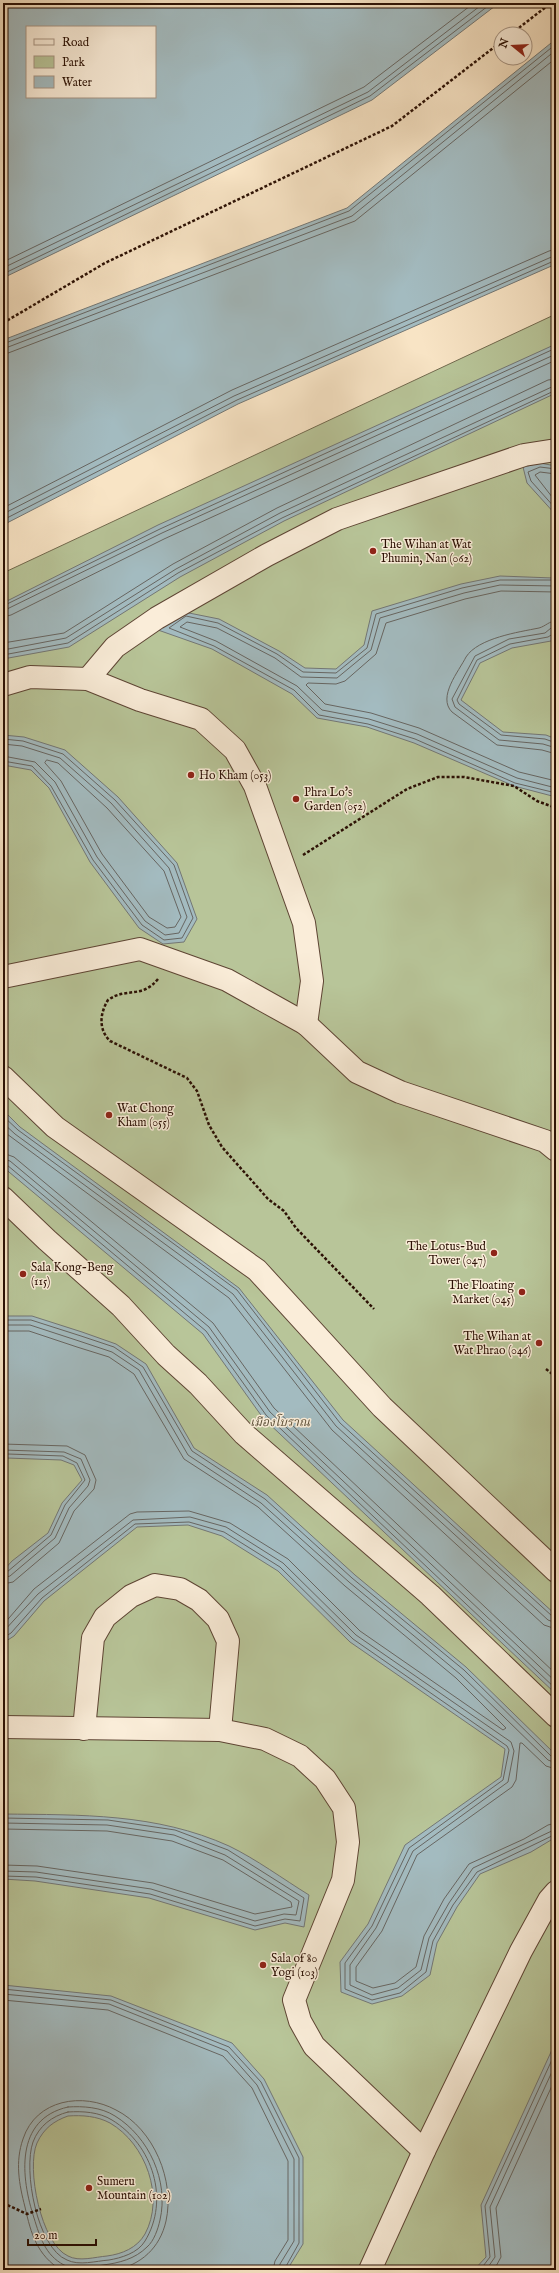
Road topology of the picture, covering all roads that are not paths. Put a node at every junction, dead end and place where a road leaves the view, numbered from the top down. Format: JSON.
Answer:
{"nodes":[{"id":1,"x":556,"y":450,"type":"edge"},
{"id":2,"x":88,"y":679,"type":"junction"},
{"id":3,"x":3,"y":685,"type":"edge"},
{"id":4,"x":3,"y":977,"type":"edge"},
{"id":5,"x":306,"y":1024,"type":"junction"},
{"id":6,"x":3,"y":1077,"type":"edge"},
{"id":7,"x":556,"y":1150,"type":"edge"},
{"id":8,"x":3,"y":1198,"type":"edge"},
{"id":9,"x":556,"y":1571,"type":"edge"},
{"id":10,"x":556,"y":1716,"type":"edge"},
{"id":11,"x":3,"y":1727,"type":"edge"},
{"id":12,"x":84,"y":1729,"type":"junction"},
{"id":13,"x":220,"y":1730,"type":"junction"},
{"id":14,"x":556,"y":1892,"type":"edge"},
{"id":15,"x":424,"y":2151,"type":"junction"},
{"id":16,"x":370,"y":2270,"type":"edge"}],
"edges":[{"from":1,"to":2,"type":"lane"},
{"from":2,"to":3,"type":"lane"},
{"from":2,"to":5,"type":"lane"},
{"from":4,"to":5,"type":"lane"},
{"from":5,"to":7,"type":"lane"},
{"from":6,"to":9,"type":"lane"},
{"from":8,"to":10,"type":"lane"},
{"from":11,"to":12,"type":"lane"},
{"from":12,"to":13,"type":"lane"},
{"from":12,"to":13,"type":"lane"},
{"from":13,"to":15,"type":"lane"},
{"from":14,"to":15,"type":"lane"},
{"from":15,"to":16,"type":"lane"}]}
